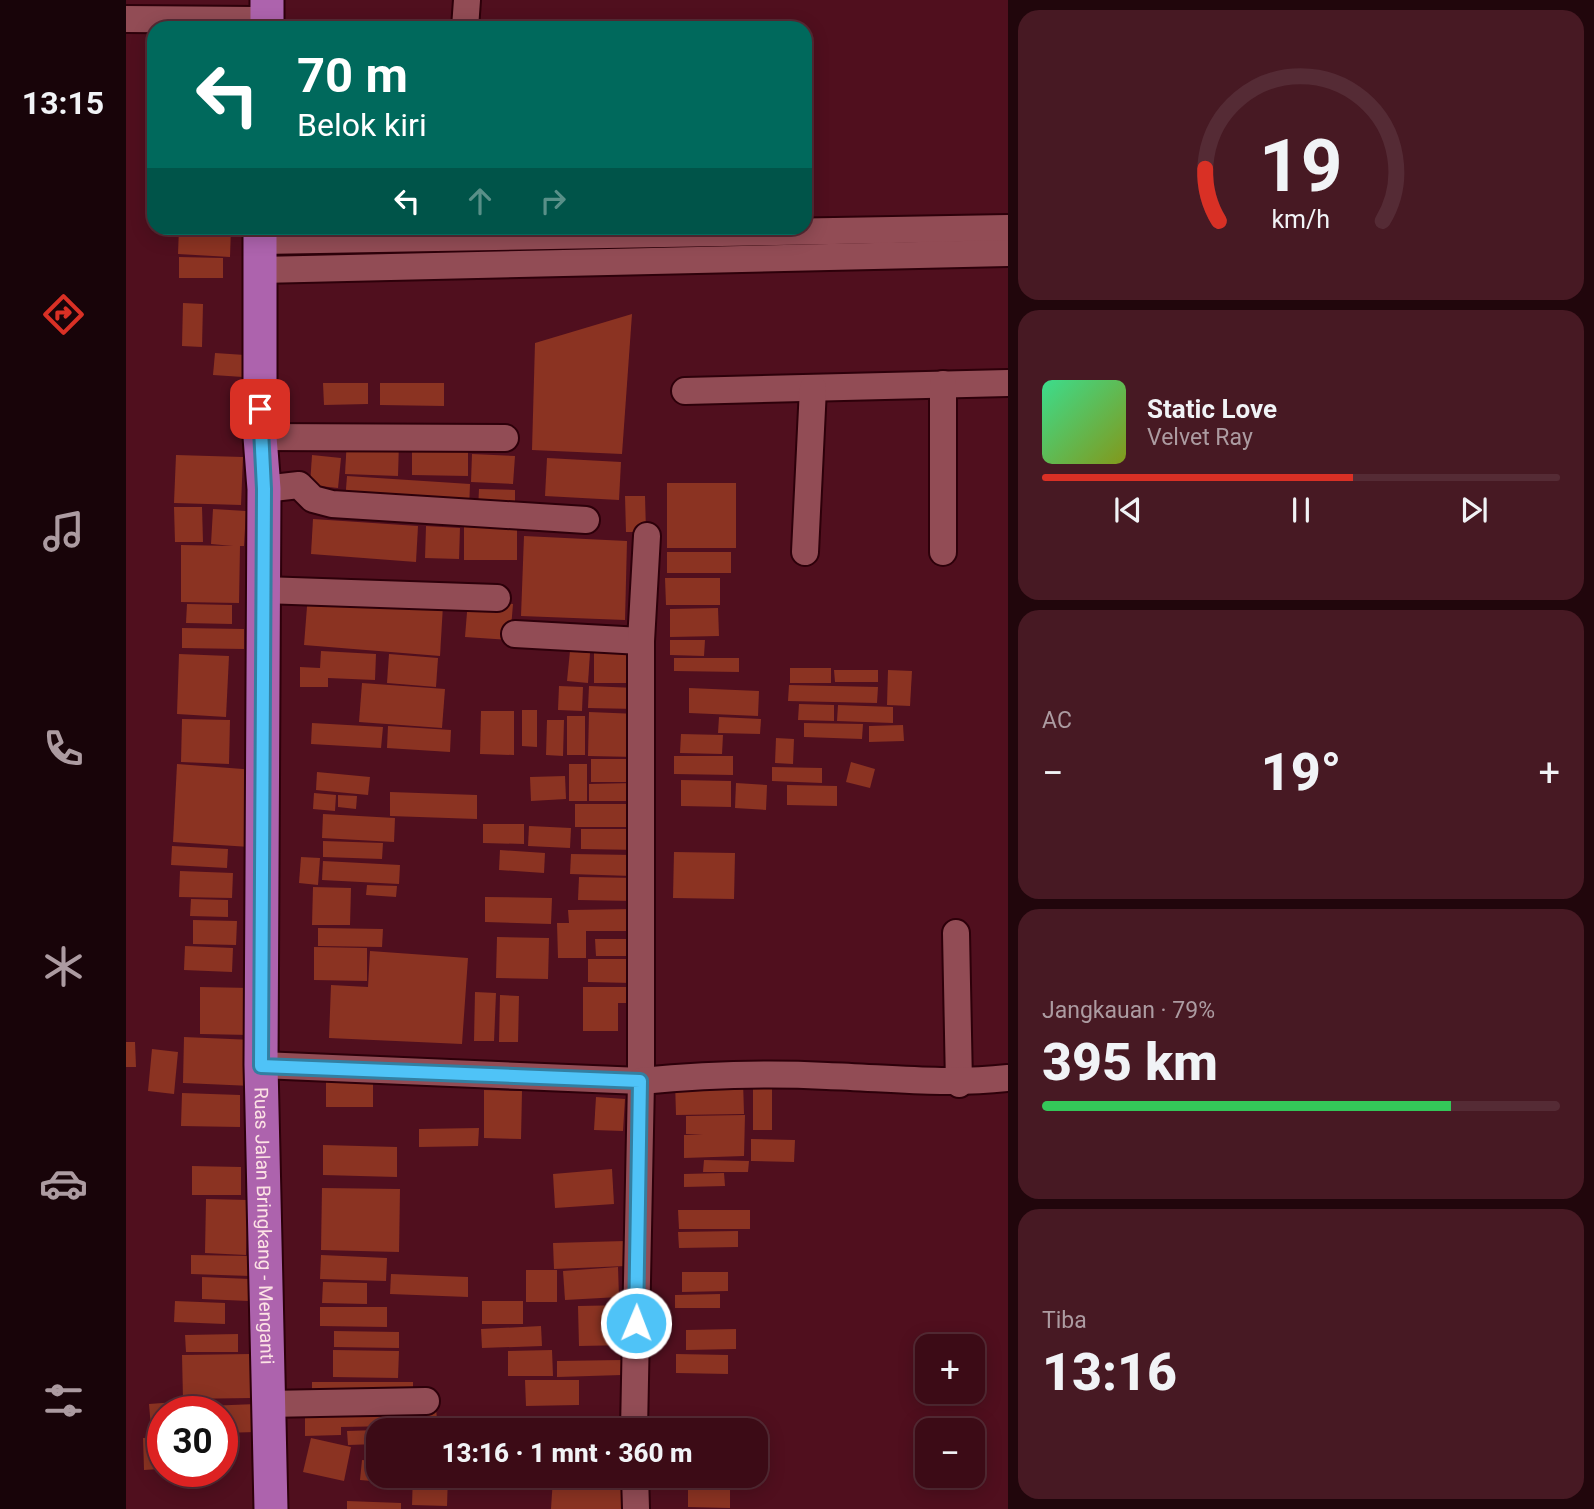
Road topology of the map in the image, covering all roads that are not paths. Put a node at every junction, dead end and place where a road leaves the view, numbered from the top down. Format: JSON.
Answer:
{"nodes":[{"id":1,"x":467,"y":0,"type":"edge"},
{"id":2,"x":267,"y":16,"type":"edge"},
{"id":3,"x":126,"y":19,"type":"edge"},
{"id":4,"x":466,"y":21,"type":"edge"},
{"id":5,"x":1008,"y":228,"type":"edge"},
{"id":6,"x":812,"y":233,"type":"edge"},
{"id":7,"x":717,"y":235,"type":"edge"},
{"id":8,"x":260,"y":246,"type":"edge"},
{"id":9,"x":1008,"y":253,"type":"edge"},
{"id":10,"x":1008,"y":383,"type":"edge"},
{"id":11,"x":943,"y":384,"type":"junction"},
{"id":12,"x":813,"y":388,"type":"junction"},
{"id":13,"x":685,"y":391,"type":"dead end"},
{"id":14,"x":260,"y":437,"type":"junction"},
{"id":15,"x":505,"y":438,"type":"dead end"},
{"id":16,"x":264,"y":489,"type":"junction"},
{"id":17,"x":586,"y":520,"type":"dead end"},
{"id":18,"x":647,"y":536,"type":"dead end"},
{"id":19,"x":805,"y":552,"type":"dead end"},
{"id":20,"x":943,"y":552,"type":"dead end"},
{"id":21,"x":263,"y":590,"type":"junction"},
{"id":22,"x":497,"y":598,"type":"dead end"},
{"id":23,"x":515,"y":634,"type":"dead end"},
{"id":24,"x":641,"y":641,"type":"junction"},
{"id":25,"x":956,"y":933,"type":"dead end"},
{"id":26,"x":261,"y":1066,"type":"junction"},
{"id":27,"x":1008,"y":1078,"type":"edge"},
{"id":28,"x":640,"y":1081,"type":"junction"},
{"id":29,"x":959,"y":1084,"type":"junction"},
{"id":30,"x":426,"y":1401,"type":"dead end"},
{"id":31,"x":267,"y":1404,"type":"junction"},
{"id":32,"x":634,"y":1418,"type":"edge"},
{"id":33,"x":635,"y":1488,"type":"edge"},
{"id":34,"x":271,"y":1509,"type":"edge"},
{"id":35,"x":636,"y":1509,"type":"edge"}],
"edges":[{"from":1,"to":4,"type":"street"},
{"from":2,"to":3,"type":"street"},
{"from":5,"to":6,"type":"street"},
{"from":7,"to":8,"type":"street"},
{"from":8,"to":9,"type":"street"},
{"from":8,"to":14,"type":"main road","name":"Ruas Jalan Bringkang - Menganti"},
{"from":10,"to":11,"type":"street"},
{"from":11,"to":12,"type":"street"},
{"from":11,"to":20,"type":"street"},
{"from":12,"to":13,"type":"street"},
{"from":12,"to":19,"type":"street"},
{"from":14,"to":15,"type":"street"},
{"from":14,"to":16,"type":"main road","name":"Ruas Jalan Bringkang - Menganti"},
{"from":16,"to":17,"type":"street"},
{"from":16,"to":21,"type":"main road","name":"Ruas Jalan Bringkang - Menganti"},
{"from":18,"to":24,"type":"street"},
{"from":21,"to":22,"type":"street"},
{"from":21,"to":26,"type":"main road","name":"Ruas Jalan Bringkang - Menganti"},
{"from":23,"to":24,"type":"street"},
{"from":24,"to":28,"type":"street"},
{"from":25,"to":29,"type":"street"},
{"from":26,"to":28,"type":"street"},
{"from":26,"to":31,"type":"main road","name":"Ruas Jalan Bringkang - Menganti"},
{"from":27,"to":29,"type":"street"},
{"from":28,"to":29,"type":"street"},
{"from":28,"to":32,"type":"street"},
{"from":30,"to":31,"type":"street"},
{"from":31,"to":34,"type":"main road","name":"Ruas Jalan Bringkang - Menganti"},
{"from":33,"to":35,"type":"street"}]}
